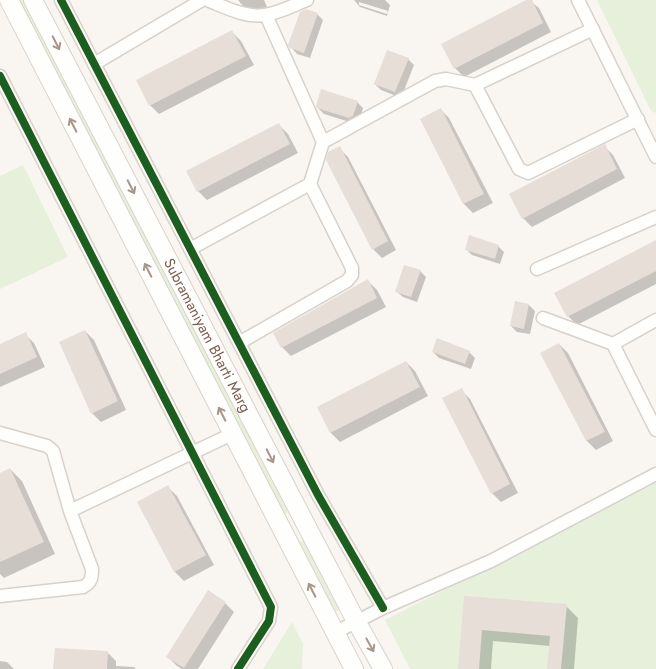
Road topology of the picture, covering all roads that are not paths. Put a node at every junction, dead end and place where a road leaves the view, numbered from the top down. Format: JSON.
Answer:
{"nodes":[{"id":1,"x":9,"y":0,"type":"edge"},
{"id":2,"x":33,"y":0,"type":"edge"},
{"id":3,"x":61,"y":0,"type":"edge"},
{"id":4,"x":202,"y":0,"type":"edge"},
{"id":5,"x":207,"y":0,"type":"edge"},
{"id":6,"x":307,"y":0,"type":"edge"},
{"id":7,"x":578,"y":0,"type":"edge"},
{"id":8,"x":266,"y":15,"type":"junction"},
{"id":9,"x":593,"y":29,"type":"junction"},
{"id":10,"x":94,"y":64,"type":"junction"},
{"id":11,"x":0,"y":76,"type":"edge"},
{"id":12,"x":475,"y":85,"type":"junction"},
{"id":13,"x":638,"y":119,"type":"junction"},
{"id":14,"x":323,"y":142,"type":"junction"},
{"id":15,"x":656,"y":157,"type":"edge"},
{"id":16,"x":310,"y":184,"type":"junction"},
{"id":17,"x":656,"y":217,"type":"edge"},
{"id":18,"x":190,"y":249,"type":"junction"},
{"id":19,"x":536,"y":269,"type":"dead end"},
{"id":20,"x":544,"y":318,"type":"dead end"},
{"id":21,"x":656,"y":320,"type":"edge"},
{"id":22,"x":239,"y":343,"type":"junction"},
{"id":23,"x":613,"y":344,"type":"junction"},
{"id":24,"x":656,"y":430,"type":"edge"},
{"id":25,"x":0,"y":433,"type":"edge"},
{"id":26,"x":232,"y":434,"type":"junction"},
{"id":27,"x":192,"y":453,"type":"junction"},
{"id":28,"x":656,"y":474,"type":"edge"},
{"id":29,"x":70,"y":511,"type":"junction"},
{"id":30,"x":0,"y":596,"type":"edge"},
{"id":31,"x":383,"y":608,"type":"junction"},
{"id":32,"x":356,"y":621,"type":"junction"},
{"id":33,"x":338,"y":639,"type":"junction"},
{"id":34,"x":238,"y":669,"type":"edge"},
{"id":35,"x":337,"y":669,"type":"edge"},
{"id":36,"x":354,"y":669,"type":"edge"},
{"id":37,"x":383,"y":669,"type":"edge"}],
"edges":[{"from":26,"to":1,"type":"main road","name":"Subramaniyam Bharti Marg","one_way":true},
{"from":2,"to":32,"type":"main road","name":"Subramaniyam Bharti Marg","one_way":true},
{"from":3,"to":10,"type":"street"},
{"from":4,"to":10,"type":"street"},
{"from":5,"to":8,"type":"street"},
{"from":6,"to":8,"type":"street"},
{"from":7,"to":9,"type":"street"},
{"from":8,"to":14,"type":"street"},
{"from":9,"to":12,"type":"street"},
{"from":9,"to":13,"type":"street"},
{"from":10,"to":18,"type":"street"},
{"from":11,"to":27,"type":"street"},
{"from":12,"to":13,"type":"street"},
{"from":12,"to":14,"type":"street"},
{"from":13,"to":15,"type":"street"},
{"from":14,"to":16,"type":"street"},
{"from":16,"to":18,"type":"street"},
{"from":16,"to":22,"type":"street"},
{"from":17,"to":19,"type":"street"},
{"from":18,"to":22,"type":"street"},
{"from":20,"to":23,"type":"street"},
{"from":21,"to":23,"type":"street"},
{"from":22,"to":31,"type":"street"},
{"from":23,"to":24,"type":"street"},
{"from":25,"to":29,"type":"street"},
{"from":26,"to":27,"type":"street"},
{"from":33,"to":26,"type":"main road","name":"Subramaniyam Bharti Marg","one_way":true},
{"from":27,"to":29,"type":"street"},
{"from":27,"to":34,"type":"street"},
{"from":28,"to":31,"type":"street"},
{"from":29,"to":30,"type":"street"},
{"from":31,"to":32,"type":"street"},
{"from":32,"to":33,"type":"street"},
{"from":32,"to":37,"type":"main road","name":"Subramaniyam Bharti Marg","one_way":true},
{"from":33,"to":35,"type":"main road"},
{"from":33,"to":36,"type":"main road","name":"Subramaniyam Bharti Marg"}]}
